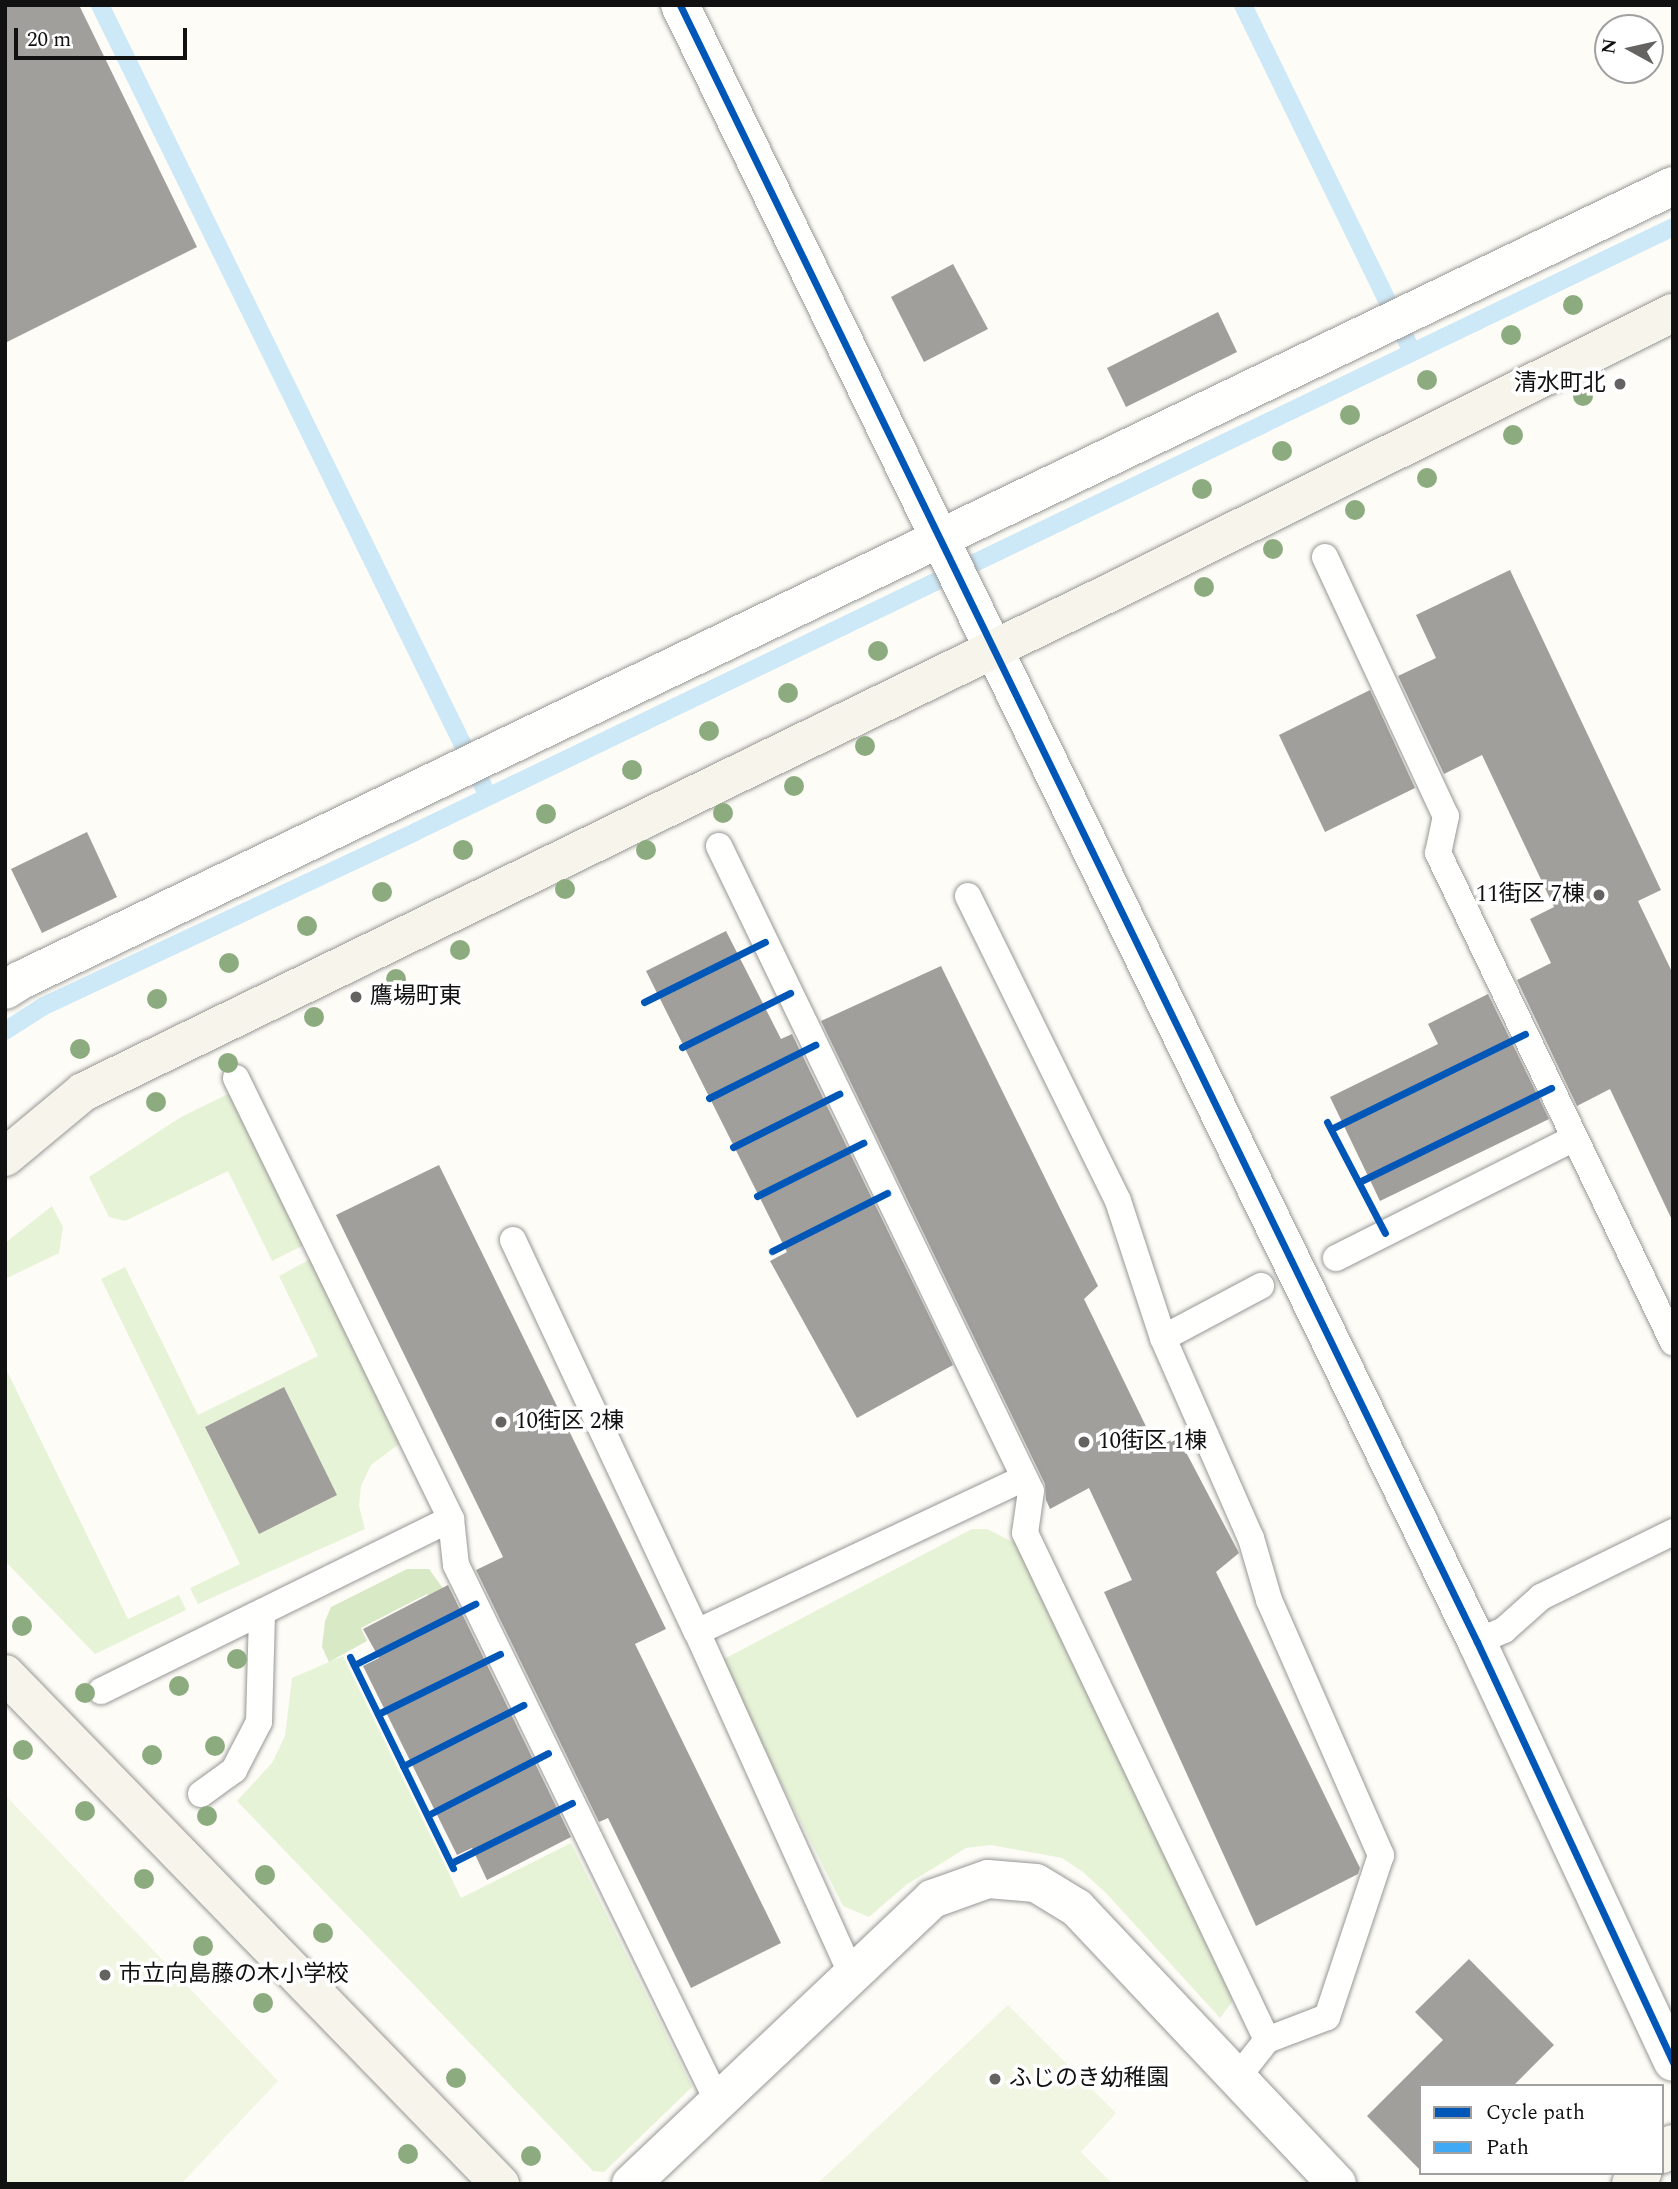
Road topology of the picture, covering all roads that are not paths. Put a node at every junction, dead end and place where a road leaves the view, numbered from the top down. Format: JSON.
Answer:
{"nodes":[{"id":1,"x":680,"y":5,"type":"edge"},
{"id":2,"x":1673,"y":186,"type":"edge"},
{"id":3,"x":1673,"y":313,"type":"edge"},
{"id":4,"x":1325,"y":557,"type":"dead end"},
{"id":5,"x":952,"y":562,"type":"junction"},
{"id":6,"x":994,"y":649,"type":"junction"},
{"id":7,"x":719,"y":846,"type":"dead end"},
{"id":8,"x":968,"y":896,"type":"dead end"},
{"id":9,"x":11,"y":974,"type":"edge"},
{"id":10,"x":236,"y":1078,"type":"dead end"},
{"id":11,"x":1575,"y":1138,"type":"junction"},
{"id":12,"x":5,"y":1157,"type":"edge"},
{"id":13,"x":513,"y":1240,"type":"dead end"},
{"id":14,"x":1336,"y":1258,"type":"dead end"},
{"id":15,"x":1261,"y":1286,"type":"dead end"},
{"id":16,"x":1163,"y":1338,"type":"junction"},
{"id":17,"x":1673,"y":1342,"type":"edge"},
{"id":18,"x":1024,"y":1478,"type":"junction"},
{"id":19,"x":451,"y":1519,"type":"junction"},
{"id":20,"x":1673,"y":1532,"type":"edge"},
{"id":21,"x":262,"y":1612,"type":"junction"},
{"id":22,"x":697,"y":1632,"type":"junction"},
{"id":23,"x":1477,"y":1642,"type":"junction"},
{"id":24,"x":5,"y":1674,"type":"edge"},
{"id":25,"x":102,"y":1691,"type":"dead end"},
{"id":26,"x":201,"y":1794,"type":"dead end"},
{"id":27,"x":852,"y":1976,"type":"junction"},
{"id":28,"x":1267,"y":2040,"type":"junction"},
{"id":29,"x":1673,"y":2062,"type":"edge"},
{"id":30,"x":1237,"y":2078,"type":"junction"},
{"id":31,"x":718,"y":2102,"type":"junction"},
{"id":32,"x":500,"y":2184,"type":"edge"},
{"id":33,"x":631,"y":2184,"type":"edge"},
{"id":34,"x":1336,"y":2184,"type":"edge"}],
"edges":[{"from":1,"to":5,"type":"street"},
{"from":2,"to":5,"type":"street"},
{"from":3,"to":6,"type":"street"},
{"from":4,"to":11,"type":"lane"},
{"from":5,"to":6,"type":"street"},
{"from":5,"to":9,"type":"street"},
{"from":6,"to":12,"type":"street"},
{"from":6,"to":23,"type":"street"},
{"from":7,"to":18,"type":"lane"},
{"from":8,"to":16,"type":"lane"},
{"from":10,"to":19,"type":"lane"},
{"from":11,"to":14,"type":"lane"},
{"from":11,"to":17,"type":"lane"},
{"from":13,"to":22,"type":"lane"},
{"from":15,"to":16,"type":"lane"},
{"from":16,"to":28,"type":"lane"},
{"from":18,"to":22,"type":"lane"},
{"from":18,"to":28,"type":"lane"},
{"from":19,"to":21,"type":"lane"},
{"from":19,"to":31,"type":"lane"},
{"from":20,"to":23,"type":"lane"},
{"from":21,"to":25,"type":"lane"},
{"from":21,"to":26,"type":"lane"},
{"from":22,"to":27,"type":"lane"},
{"from":23,"to":29,"type":"street"},
{"from":24,"to":32,"type":"street"},
{"from":27,"to":30,"type":"street"},
{"from":27,"to":31,"type":"street"},
{"from":28,"to":30,"type":"lane"},
{"from":30,"to":34,"type":"street"},
{"from":31,"to":33,"type":"street"}]}
